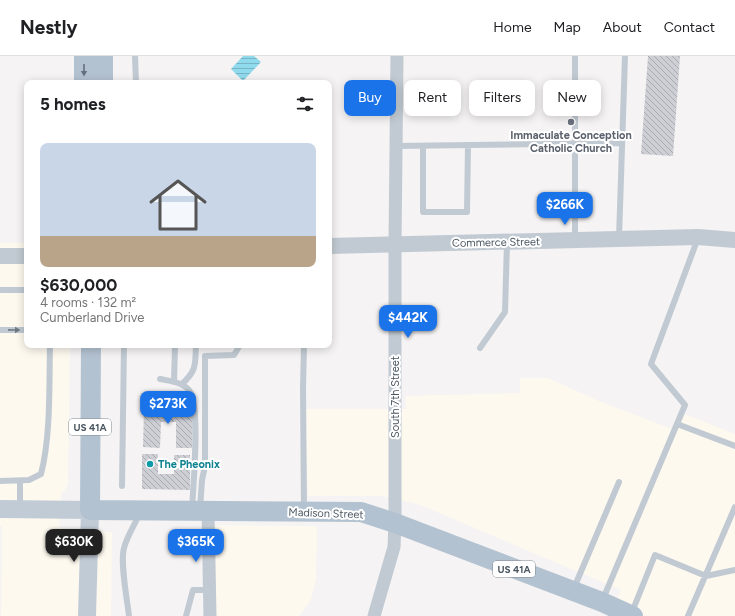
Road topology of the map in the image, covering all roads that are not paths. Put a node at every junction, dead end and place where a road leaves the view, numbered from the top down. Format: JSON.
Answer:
{"nodes":[{"id":1,"x":84,"y":56,"type":"edge"},
{"id":2,"x":103,"y":56,"type":"edge"},
{"id":3,"x":135,"y":56,"type":"edge"},
{"id":4,"x":397,"y":56,"type":"edge"},
{"id":5,"x":575,"y":56,"type":"edge"},
{"id":6,"x":625,"y":56,"type":"edge"},
{"id":7,"x":84,"y":80,"type":"edge"},
{"id":8,"x":103,"y":80,"type":"edge"},
{"id":9,"x":136,"y":80,"type":"edge"},
{"id":10,"x":622,"y":142,"type":"junction"},
{"id":11,"x":575,"y":143,"type":"junction"},
{"id":12,"x":468,"y":145,"type":"junction"},
{"id":13,"x":396,"y":146,"type":"junction"},
{"id":14,"x":423,"y":146,"type":"junction"},
{"id":15,"x":698,"y":237,"type":"junction"},
{"id":16,"x":619,"y":239,"type":"junction"},
{"id":17,"x":574,"y":240,"type":"junction"},
{"id":18,"x":735,"y":240,"type":"edge"},
{"id":19,"x":507,"y":242,"type":"junction"},
{"id":20,"x":395,"y":244,"type":"junction"},
{"id":21,"x":332,"y":246,"type":"edge"},
{"id":22,"x":0,"y":256,"type":"edge"},
{"id":23,"x":24,"y":256,"type":"edge"},
{"id":24,"x":0,"y":290,"type":"edge"},
{"id":25,"x":24,"y":290,"type":"edge"},
{"id":26,"x":0,"y":330,"type":"edge"},
{"id":27,"x":24,"y":330,"type":"edge"},
{"id":28,"x":50,"y":348,"type":"edge"},
{"id":29,"x":91,"y":348,"type":"edge"},
{"id":30,"x":124,"y":348,"type":"edge"},
{"id":31,"x":175,"y":348,"type":"edge"},
{"id":32,"x":196,"y":348,"type":"edge"},
{"id":33,"x":238,"y":348,"type":"edge"},
{"id":34,"x":304,"y":348,"type":"edge"},
{"id":35,"x":480,"y":348,"type":"dead end"},
{"id":36,"x":160,"y":379,"type":"dead end"},
{"id":37,"x":174,"y":382,"type":"junction"},
{"id":38,"x":182,"y":384,"type":"junction"},
{"id":39,"x":677,"y":424,"type":"junction"},
{"id":40,"x":735,"y":446,"type":"edge"},
{"id":41,"x":0,"y":481,"type":"edge"},
{"id":42,"x":20,"y":481,"type":"junction"},
{"id":43,"x":619,"y":482,"type":"dead end"},
{"id":44,"x":122,"y":486,"type":"dead end"},
{"id":45,"x":735,"y":507,"type":"edge"},
{"id":46,"x":0,"y":508,"type":"edge"},
{"id":47,"x":20,"y":508,"type":"junction"},
{"id":48,"x":90,"y":510,"type":"junction"},
{"id":49,"x":140,"y":510,"type":"junction"},
{"id":50,"x":200,"y":511,"type":"junction"},
{"id":51,"x":304,"y":512,"type":"junction"},
{"id":52,"x":395,"y":523,"type":"junction"},
{"id":53,"x":735,"y":570,"type":"edge"},
{"id":54,"x":706,"y":576,"type":"junction"},
{"id":55,"x":209,"y":590,"type":"junction"},
{"id":56,"x":572,"y":591,"type":"junction"},
{"id":57,"x":602,"y":602,"type":"junction"},
{"id":58,"x":87,"y":616,"type":"edge"},
{"id":59,"x":129,"y":616,"type":"edge"},
{"id":60,"x":186,"y":616,"type":"edge"},
{"id":61,"x":210,"y":616,"type":"edge"},
{"id":62,"x":374,"y":616,"type":"edge"},
{"id":63,"x":632,"y":616,"type":"edge"},
{"id":64,"x":688,"y":616,"type":"edge"}],
"edges":[{"from":1,"to":7,"type":"main road","one_way":true},
{"from":2,"to":8,"type":"main road"},
{"from":3,"to":9,"type":"lane"},
{"from":4,"to":13,"type":"street","name":"South 7th Street"},
{"from":5,"to":11,"type":"lane"},
{"from":6,"to":10,"type":"lane"},
{"from":10,"to":11,"type":"lane"},
{"from":10,"to":16,"type":"lane"},
{"from":11,"to":12,"type":"lane"},
{"from":11,"to":17,"type":"lane"},
{"from":12,"to":14,"type":"lane"},
{"from":12,"to":14,"type":"lane"},
{"from":13,"to":14,"type":"lane"},
{"from":13,"to":20,"type":"street","name":"South 7th Street"},
{"from":15,"to":16,"type":"street","name":"Commerce Street"},
{"from":15,"to":18,"type":"street","name":"Commerce Street"},
{"from":15,"to":39,"type":"lane"},
{"from":16,"to":17,"type":"street","name":"Commerce Street"},
{"from":17,"to":19,"type":"street","name":"Commerce Street"},
{"from":19,"to":20,"type":"street","name":"Commerce Street"},
{"from":19,"to":35,"type":"lane"},
{"from":20,"to":21,"type":"street","name":"Commerce Street"},
{"from":20,"to":52,"type":"street","name":"South 7th Street"},
{"from":22,"to":23,"type":"street"},
{"from":24,"to":25,"type":"lane"},
{"from":26,"to":27,"type":"lane","one_way":true},
{"from":28,"to":42,"type":"lane"},
{"from":29,"to":48,"type":"main road","number":"US 41A"},
{"from":30,"to":44,"type":"lane"},
{"from":31,"to":37,"type":"lane"},
{"from":32,"to":38,"type":"lane"},
{"from":33,"to":50,"type":"lane"},
{"from":34,"to":51,"type":"lane"},
{"from":36,"to":37,"type":"lane"},
{"from":37,"to":38,"type":"lane"},
{"from":38,"to":50,"type":"lane"},
{"from":39,"to":40,"type":"lane"},
{"from":39,"to":57,"type":"lane"},
{"from":41,"to":42,"type":"lane"},
{"from":42,"to":47,"type":"lane"},
{"from":43,"to":56,"type":"lane"},
{"from":45,"to":54,"type":"lane"},
{"from":46,"to":47,"type":"main road","name":"Madison Street"},
{"from":47,"to":48,"type":"main road","name":"Madison Street"},
{"from":48,"to":49,"type":"main road","name":"Madison Street","number":"US 41A"},
{"from":48,"to":58,"type":"main road"},
{"from":49,"to":50,"type":"main road","name":"Madison Street","number":"US 41A"},
{"from":49,"to":59,"type":"lane"},
{"from":50,"to":51,"type":"main road","name":"Madison Street","number":"US 41A"},
{"from":50,"to":55,"type":"street"},
{"from":51,"to":52,"type":"main road","name":"Madison Street","number":"US 41A"},
{"from":52,"to":56,"type":"main road","name":"Madison Street","number":"US 41A"},
{"from":52,"to":62,"type":"street","name":"South 7th Street"},
{"from":53,"to":54,"type":"lane"},
{"from":54,"to":63,"type":"lane"},
{"from":54,"to":64,"type":"lane"},
{"from":55,"to":60,"type":"lane"},
{"from":55,"to":61,"type":"street"},
{"from":56,"to":57,"type":"main road","name":"Madison Street","number":"US 41A"},
{"from":57,"to":63,"type":"main road","name":"Madison Street","number":"US 41A"}]}
